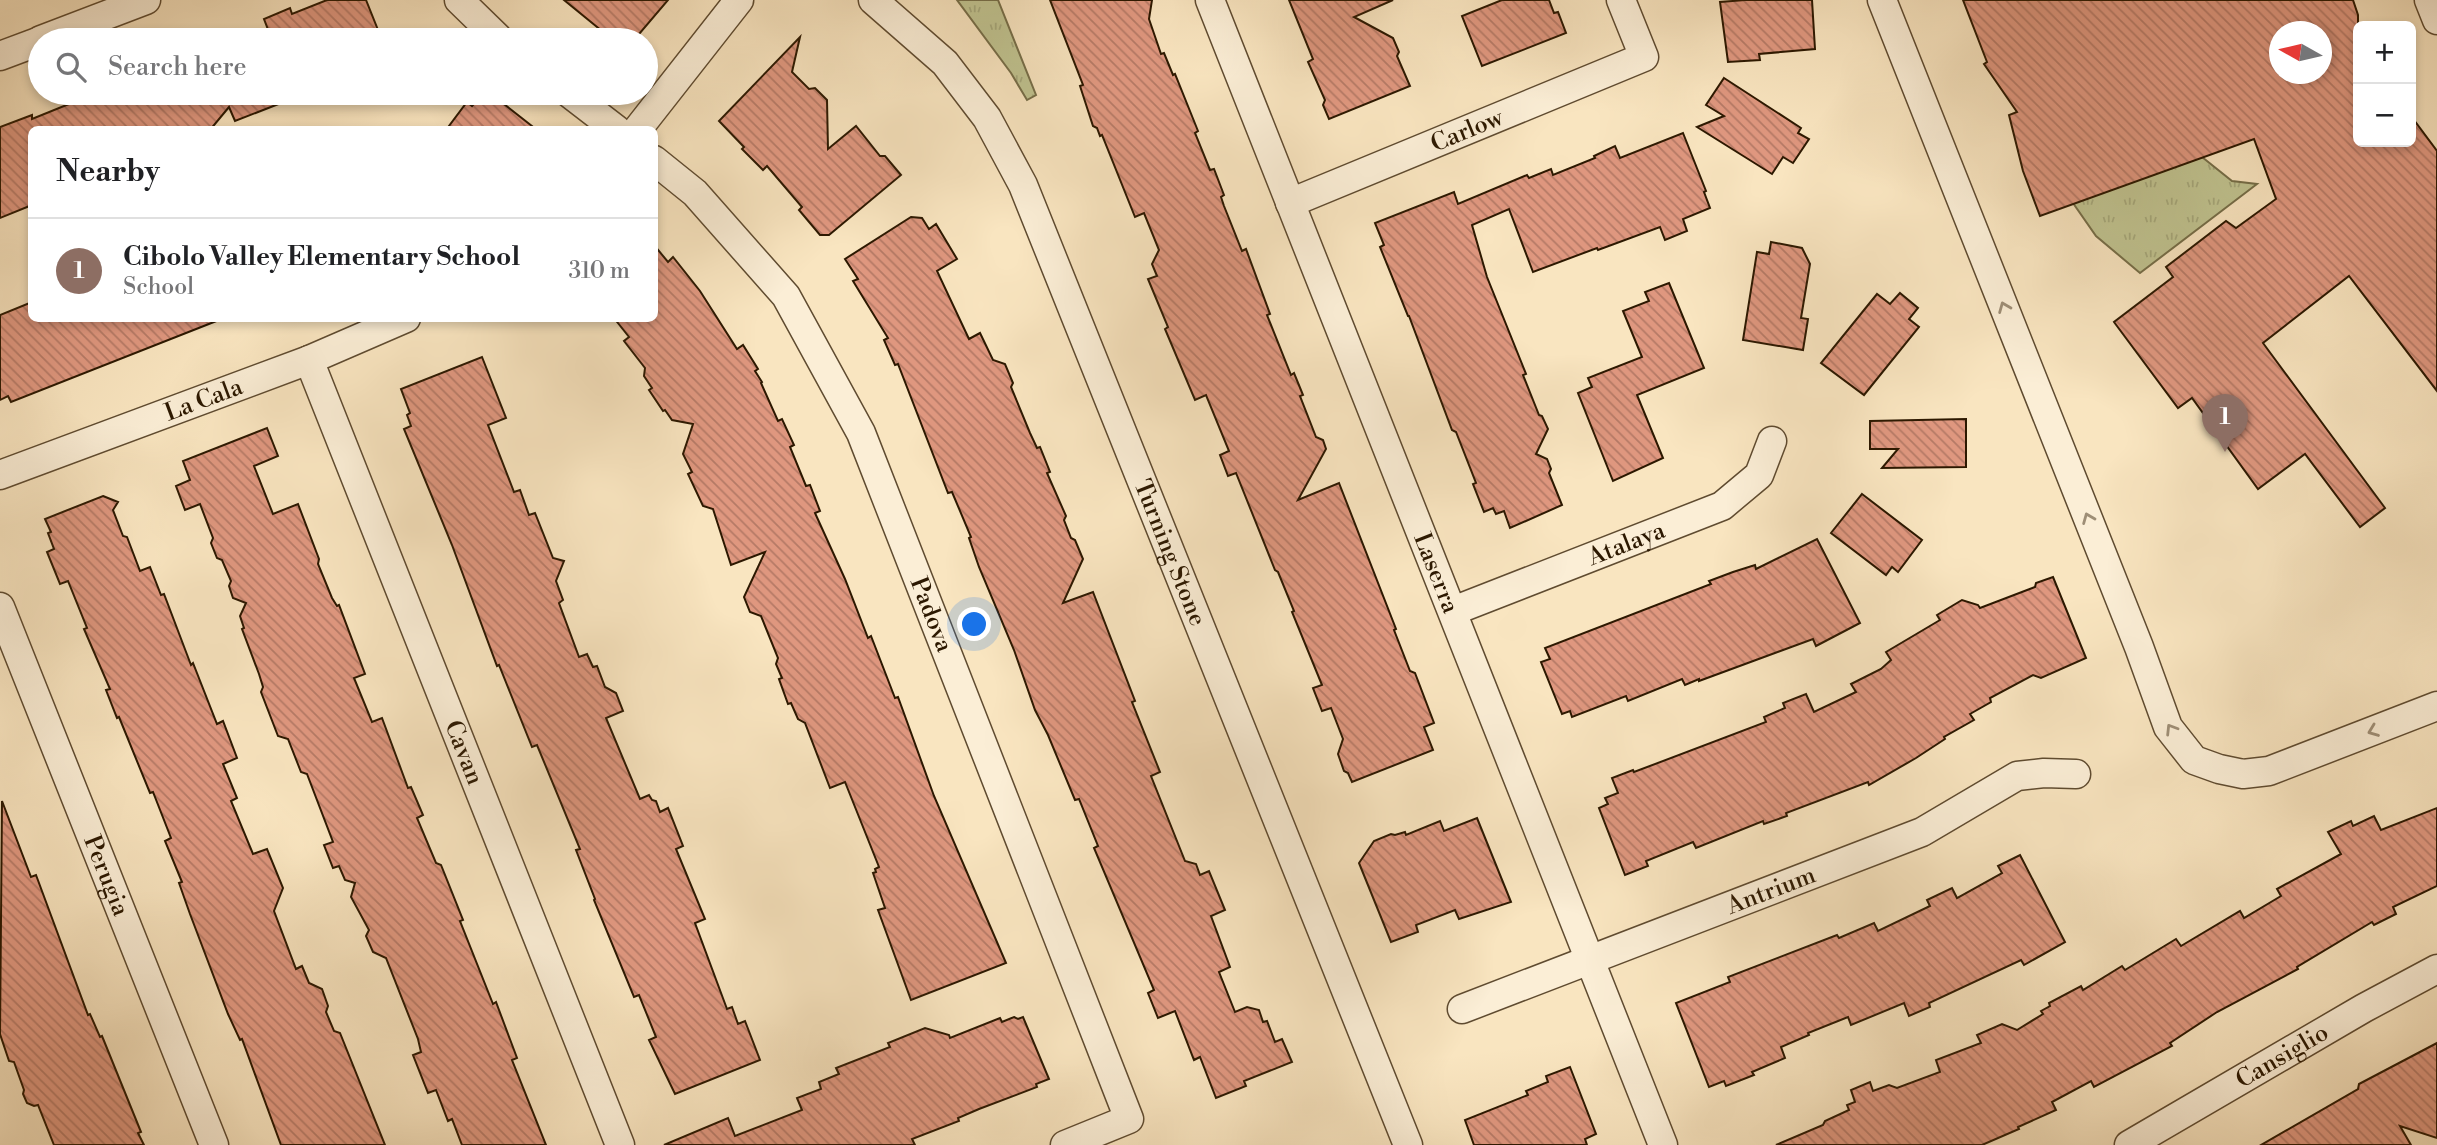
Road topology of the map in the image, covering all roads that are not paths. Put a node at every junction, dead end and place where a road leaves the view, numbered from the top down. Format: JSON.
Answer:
{"nodes":[{"id":1,"x":146,"y":0,"type":"edge"},
{"id":2,"x":459,"y":0,"type":"edge"},
{"id":3,"x":739,"y":0,"type":"edge"},
{"id":4,"x":873,"y":0,"type":"edge"},
{"id":5,"x":1210,"y":0,"type":"edge"},
{"id":6,"x":1621,"y":0,"type":"edge"},
{"id":7,"x":1882,"y":0,"type":"edge"},
{"id":8,"x":2429,"y":0,"type":"edge"},
{"id":9,"x":2437,"y":20,"type":"edge"},
{"id":10,"x":72,"y":28,"type":"edge"},
{"id":11,"x":488,"y":28,"type":"edge"},
{"id":12,"x":28,"y":45,"type":"edge"},
{"id":13,"x":0,"y":56,"type":"edge"},
{"id":14,"x":658,"y":103,"type":"edge"},
{"id":15,"x":585,"y":105,"type":"edge"},
{"id":16,"x":657,"y":105,"type":"edge"},
{"id":17,"x":612,"y":126,"type":"edge"},
{"id":18,"x":640,"y":126,"type":"edge"},
{"id":19,"x":658,"y":163,"type":"edge"},
{"id":20,"x":1290,"y":203,"type":"junction"},
{"id":21,"x":398,"y":322,"type":"edge"},
{"id":22,"x":309,"y":360,"type":"junction"},
{"id":23,"x":1772,"y":441,"type":"dead end"},
{"id":24,"x":0,"y":475,"type":"edge"},
{"id":25,"x":0,"y":607,"type":"edge"},
{"id":26,"x":1452,"y":611,"type":"junction"},
{"id":27,"x":2437,"y":706,"type":"edge"},
{"id":28,"x":2076,"y":774,"type":"dead end"},
{"id":29,"x":1590,"y":960,"type":"junction"},
{"id":30,"x":2437,"y":969,"type":"edge"},
{"id":31,"x":1462,"y":1009,"type":"dead end"},
{"id":32,"x":215,"y":1145,"type":"edge"},
{"id":33,"x":620,"y":1145,"type":"edge"},
{"id":34,"x":1065,"y":1145,"type":"edge"},
{"id":35,"x":1408,"y":1145,"type":"edge"},
{"id":36,"x":1663,"y":1145,"type":"edge"},
{"id":37,"x":2129,"y":1145,"type":"edge"}],
"edges":[{"from":1,"to":10,"type":"street"},
{"from":2,"to":11,"type":"street"},
{"from":3,"to":14,"type":"street"},
{"from":4,"to":35,"type":"street","name":"Turning Stone"},
{"from":5,"to":20,"type":"street","name":"Laserra"},
{"from":6,"to":20,"type":"street","name":"Carlow"},
{"from":27,"to":7,"type":"street","one_way":true},
{"from":8,"to":9,"type":"street"},
{"from":12,"to":13,"type":"street"},
{"from":15,"to":17,"type":"street"},
{"from":16,"to":18,"type":"street"},
{"from":19,"to":34,"type":"street","name":"Padova"},
{"from":20,"to":26,"type":"street","name":"Laserra"},
{"from":21,"to":22,"type":"street","name":"La Cala"},
{"from":22,"to":24,"type":"street","name":"La Cala"},
{"from":22,"to":33,"type":"street","name":"Cavan"},
{"from":23,"to":26,"type":"street","name":"Atalaya"},
{"from":25,"to":32,"type":"street","name":"Perugia"},
{"from":26,"to":29,"type":"street","name":"Laserra"},
{"from":28,"to":29,"type":"street","name":"Antrium"},
{"from":29,"to":31,"type":"street","name":"Antrium"},
{"from":29,"to":36,"type":"street","name":"Laserra"},
{"from":30,"to":37,"type":"street","name":"Cansiglio"}]}
